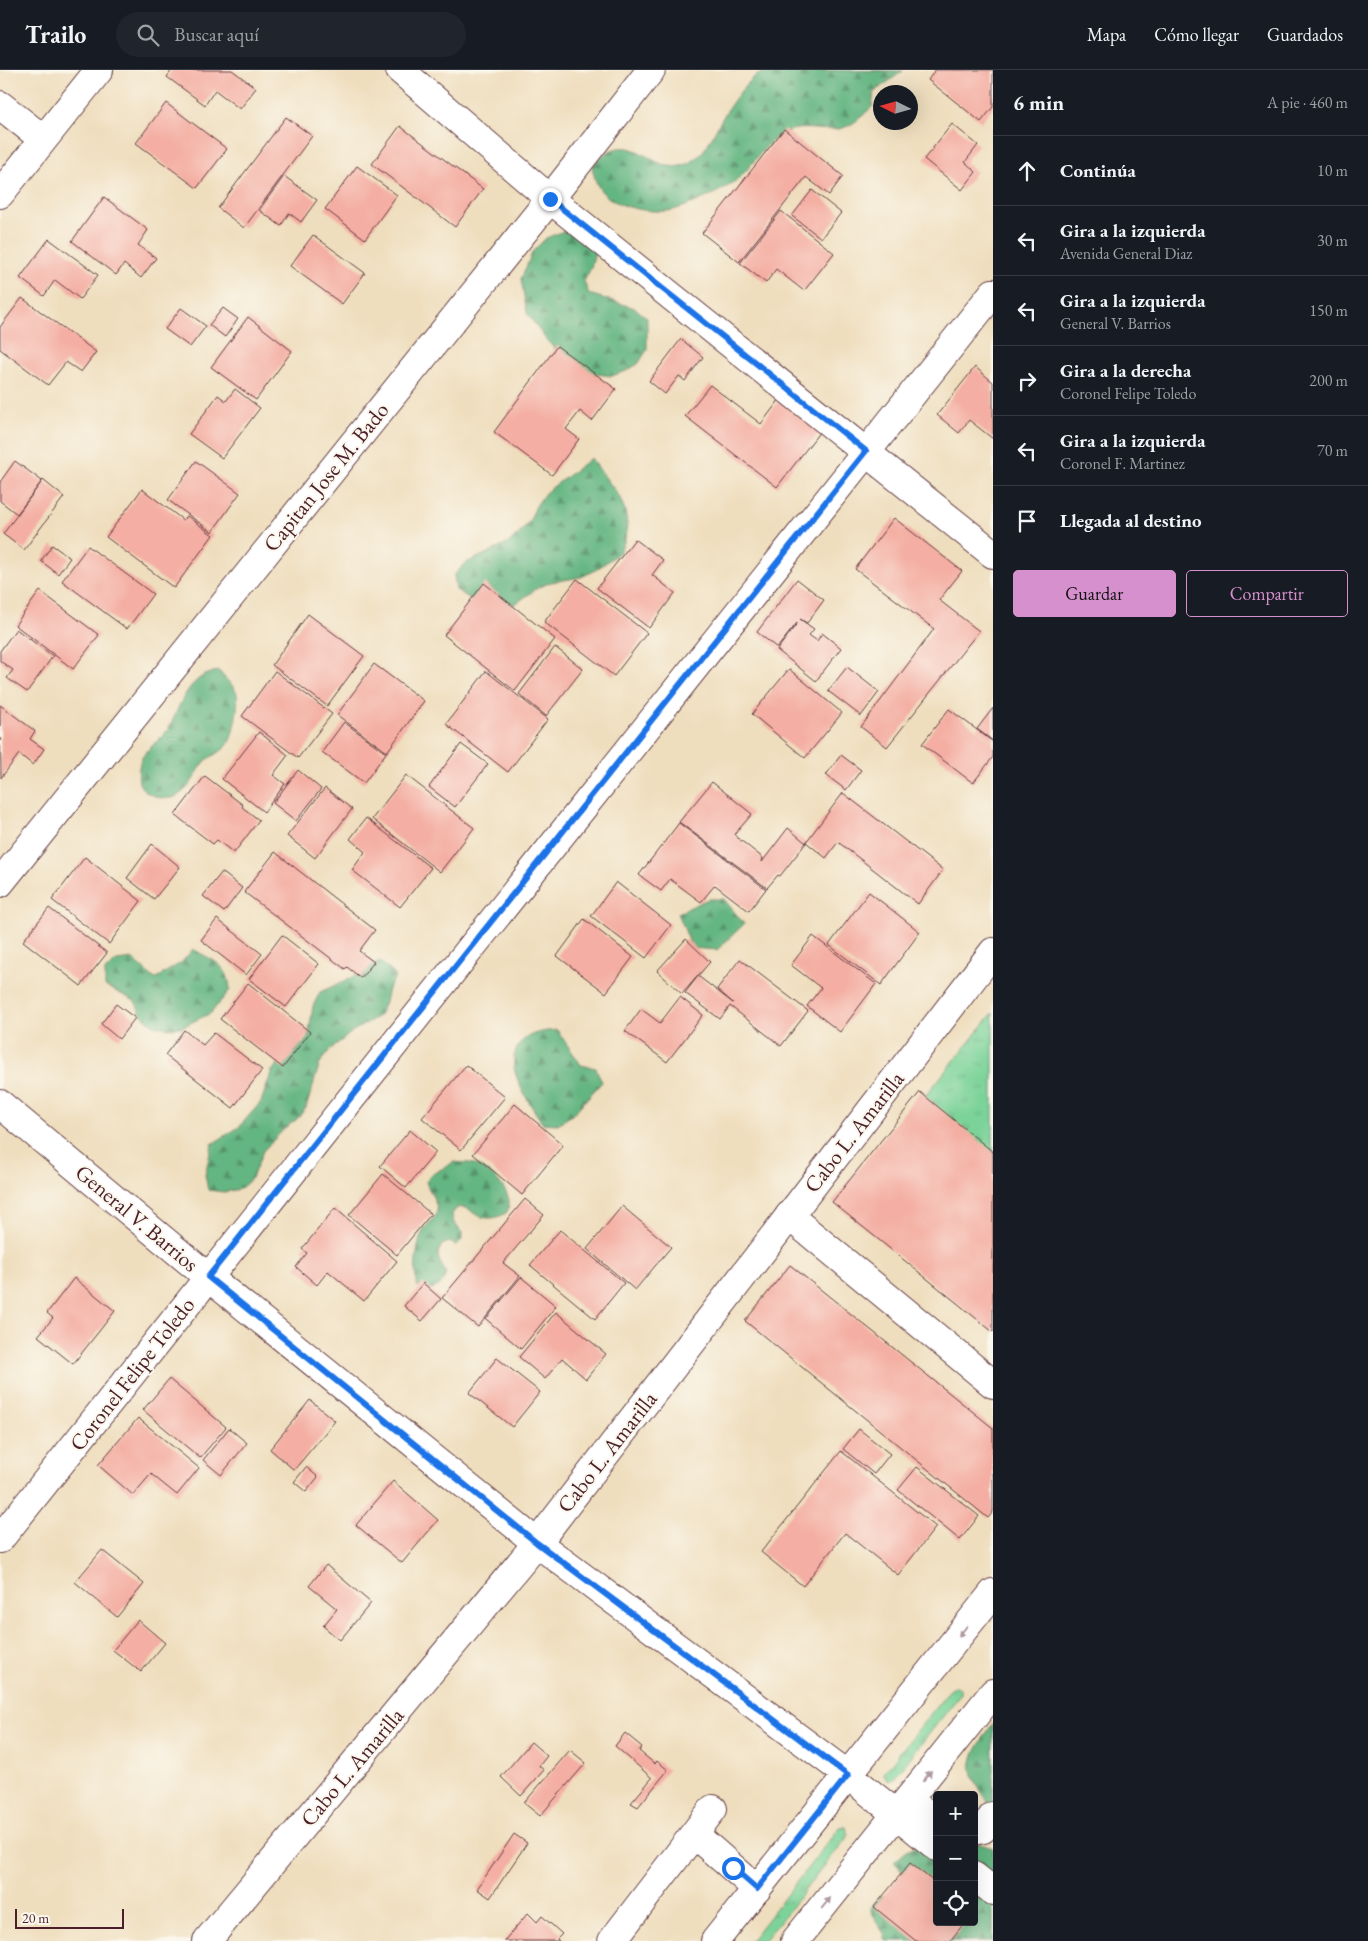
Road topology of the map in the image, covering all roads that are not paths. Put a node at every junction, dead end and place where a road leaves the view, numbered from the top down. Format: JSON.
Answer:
{"nodes":[{"id":1,"x":99,"y":70,"type":"edge"},
{"id":2,"x":400,"y":70,"type":"edge"},
{"id":3,"x":651,"y":70,"type":"edge"},
{"id":4,"x":0,"y":106,"type":"edge"},
{"id":5,"x":43,"y":139,"type":"junction"},
{"id":6,"x":0,"y":194,"type":"edge"},
{"id":7,"x":550,"y":199,"type":"junction"},
{"id":8,"x":993,"y":293,"type":"edge"},
{"id":9,"x":866,"y":451,"type":"junction"},
{"id":10,"x":993,"y":554,"type":"edge"},
{"id":11,"x":0,"y":883,"type":"edge"},
{"id":12,"x":993,"y":952,"type":"edge"},
{"id":13,"x":0,"y":1104,"type":"edge"},
{"id":14,"x":789,"y":1216,"type":"junction"},
{"id":15,"x":208,"y":1277,"type":"junction"},
{"id":16,"x":993,"y":1384,"type":"edge"},
{"id":17,"x":0,"y":1539,"type":"edge"},
{"id":18,"x":537,"y":1543,"type":"junction"},
{"id":19,"x":993,"y":1593,"type":"edge"},
{"id":20,"x":988,"y":1709,"type":"edge"},
{"id":21,"x":848,"y":1775,"type":"junction"},
{"id":22,"x":902,"y":1807,"type":"junction"},
{"id":23,"x":713,"y":1809,"type":"dead end"},
{"id":24,"x":993,"y":1816,"type":"edge"},
{"id":25,"x":933,"y":1818,"type":"edge"},
{"id":26,"x":978,"y":1830,"type":"edge"},
{"id":27,"x":694,"y":1834,"type":"junction"},
{"id":28,"x":933,"y":1842,"type":"edge"},
{"id":29,"x":978,"y":1879,"type":"edge"},
{"id":30,"x":757,"y":1889,"type":"junction"},
{"id":31,"x":993,"y":1891,"type":"edge"},
{"id":32,"x":621,"y":1938,"type":"edge"},
{"id":33,"x":207,"y":1941,"type":"edge"},
{"id":34,"x":715,"y":1941,"type":"edge"},
{"id":35,"x":795,"y":1941,"type":"edge"}],
"edges":[{"from":1,"to":5,"type":"street"},
{"from":2,"to":7,"type":"street"},
{"from":3,"to":7,"type":"street","name":"Capitan Jose M. Bado"},
{"from":4,"to":5,"type":"street"},
{"from":5,"to":6,"type":"street"},
{"from":7,"to":9,"type":"street"},
{"from":7,"to":11,"type":"street","name":"Capitan Jose M. Bado"},
{"from":8,"to":9,"type":"street","name":"Coronel Felipe Toledo"},
{"from":9,"to":10,"type":"street"},
{"from":9,"to":15,"type":"street","name":"Coronel Felipe Toledo"},
{"from":12,"to":14,"type":"street","name":"Cabo L. Amarilla"},
{"from":13,"to":15,"type":"street","name":"General V. Barrios"},
{"from":14,"to":16,"type":"street"},
{"from":14,"to":18,"type":"street","name":"Cabo L. Amarilla"},
{"from":15,"to":17,"type":"street","name":"Coronel Felipe Toledo"},
{"from":15,"to":18,"type":"street","name":"General V. Barrios"},
{"from":18,"to":21,"type":"street","name":"General V. Barrios"},
{"from":18,"to":33,"type":"street","name":"Cabo L. Amarilla"},
{"from":19,"to":21,"type":"street","one_way":true},
{"from":22,"to":20,"type":"street","one_way":true},
{"from":21,"to":22,"type":"street","name":"General V. Barrios"},
{"from":21,"to":30,"type":"street"},
{"from":22,"to":25,"type":"street"},
{"from":22,"to":28,"type":"street","name":"General V. Barrios"},
{"from":35,"to":22,"type":"street","one_way":true},
{"from":23,"to":27,"type":"street"},
{"from":24,"to":26,"type":"street"},
{"from":27,"to":30,"type":"street"},
{"from":27,"to":32,"type":"street"},
{"from":29,"to":31,"type":"street"},
{"from":30,"to":34,"type":"street"}]}
